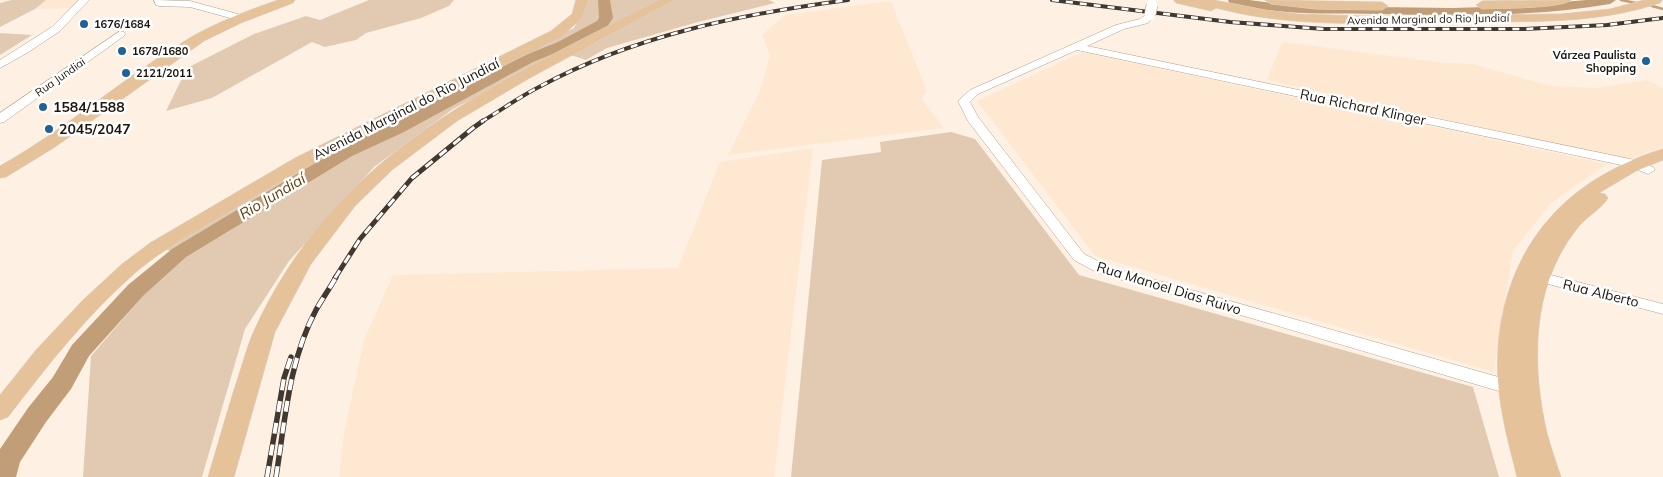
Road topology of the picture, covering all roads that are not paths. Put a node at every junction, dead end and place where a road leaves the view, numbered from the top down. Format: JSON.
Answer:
{"nodes":[{"id":1,"x":84,"y":0,"type":"edge"},
{"id":2,"x":159,"y":0,"type":"edge"},
{"id":3,"x":288,"y":0,"type":"edge"},
{"id":4,"x":582,"y":0,"type":"edge"},
{"id":5,"x":668,"y":0,"type":"edge"},
{"id":6,"x":1180,"y":0,"type":"edge"},
{"id":7,"x":1200,"y":0,"type":"edge"},
{"id":8,"x":1271,"y":0,"type":"edge"},
{"id":9,"x":1565,"y":0,"type":"edge"},
{"id":10,"x":1656,"y":0,"type":"edge"},
{"id":11,"x":1153,"y":4,"type":"edge"},
{"id":12,"x":1465,"y":5,"type":"dead end"},
{"id":13,"x":1391,"y":6,"type":"dead end"},
{"id":14,"x":241,"y":18,"type":"junction"},
{"id":15,"x":1311,"y":19,"type":"junction"},
{"id":16,"x":120,"y":34,"type":"dead end"},
{"id":17,"x":1078,"y":47,"type":"junction"},
{"id":18,"x":0,"y":65,"type":"edge"},
{"id":19,"x":0,"y":119,"type":"edge"},
{"id":20,"x":1663,"y":154,"type":"edge"},
{"id":21,"x":0,"y":163,"type":"edge"},
{"id":22,"x":17,"y":164,"type":"junction"},
{"id":23,"x":1648,"y":166,"type":"edge"},
{"id":24,"x":0,"y":173,"type":"edge"},
{"id":25,"x":1539,"y":277,"type":"junction"},
{"id":26,"x":1663,"y":309,"type":"edge"},
{"id":27,"x":1509,"y":387,"type":"junction"},
{"id":28,"x":0,"y":411,"type":"edge"},
{"id":29,"x":221,"y":477,"type":"edge"},
{"id":30,"x":1530,"y":477,"type":"edge"},
{"id":31,"x":1548,"y":477,"type":"edge"}],
"edges":[{"from":1,"to":18,"type":"street"},
{"from":2,"to":14,"type":"street"},
{"from":3,"to":14,"type":"main road"},
{"from":4,"to":28,"type":"main road","name":"Avenida Marginal do Rio Jundiaí"},
{"from":5,"to":29,"type":"main road","name":"Avenida Marginal do Rio Jundiaí"},
{"from":6,"to":15,"type":"main road"},
{"from":7,"to":15,"type":"main road","name":"Avenida Marginal do Rio Jundiaí"},
{"from":8,"to":13,"type":"main road","name":"Avenida Marginal do Rio Jundiaí"},
{"from":9,"to":12,"type":"main road","name":"Avenida Marginal do Rio Jundiaí"},
{"from":10,"to":15,"type":"main road","name":"Avenida Marginal do Rio Jundiaí"},
{"from":11,"to":17,"type":"street","name":"Rua Manoel Dias Ruivo"},
{"from":14,"to":22,"type":"main road"},
{"from":16,"to":19,"type":"street","name":"Rua Jundiai"},
{"from":17,"to":23,"type":"street","name":"Rua Richard Klinger"},
{"from":17,"to":27,"type":"street","name":"Rua Manoel Dias Ruivo"},
{"from":20,"to":23,"type":"main road"},
{"from":21,"to":22,"type":"street"},
{"from":22,"to":24,"type":"main road"},
{"from":23,"to":25,"type":"main road"},
{"from":23,"to":27,"type":"main road"},
{"from":25,"to":26,"type":"street","name":"Rua Alberto"},
{"from":25,"to":31,"type":"main road"},
{"from":27,"to":30,"type":"main road"}]}
